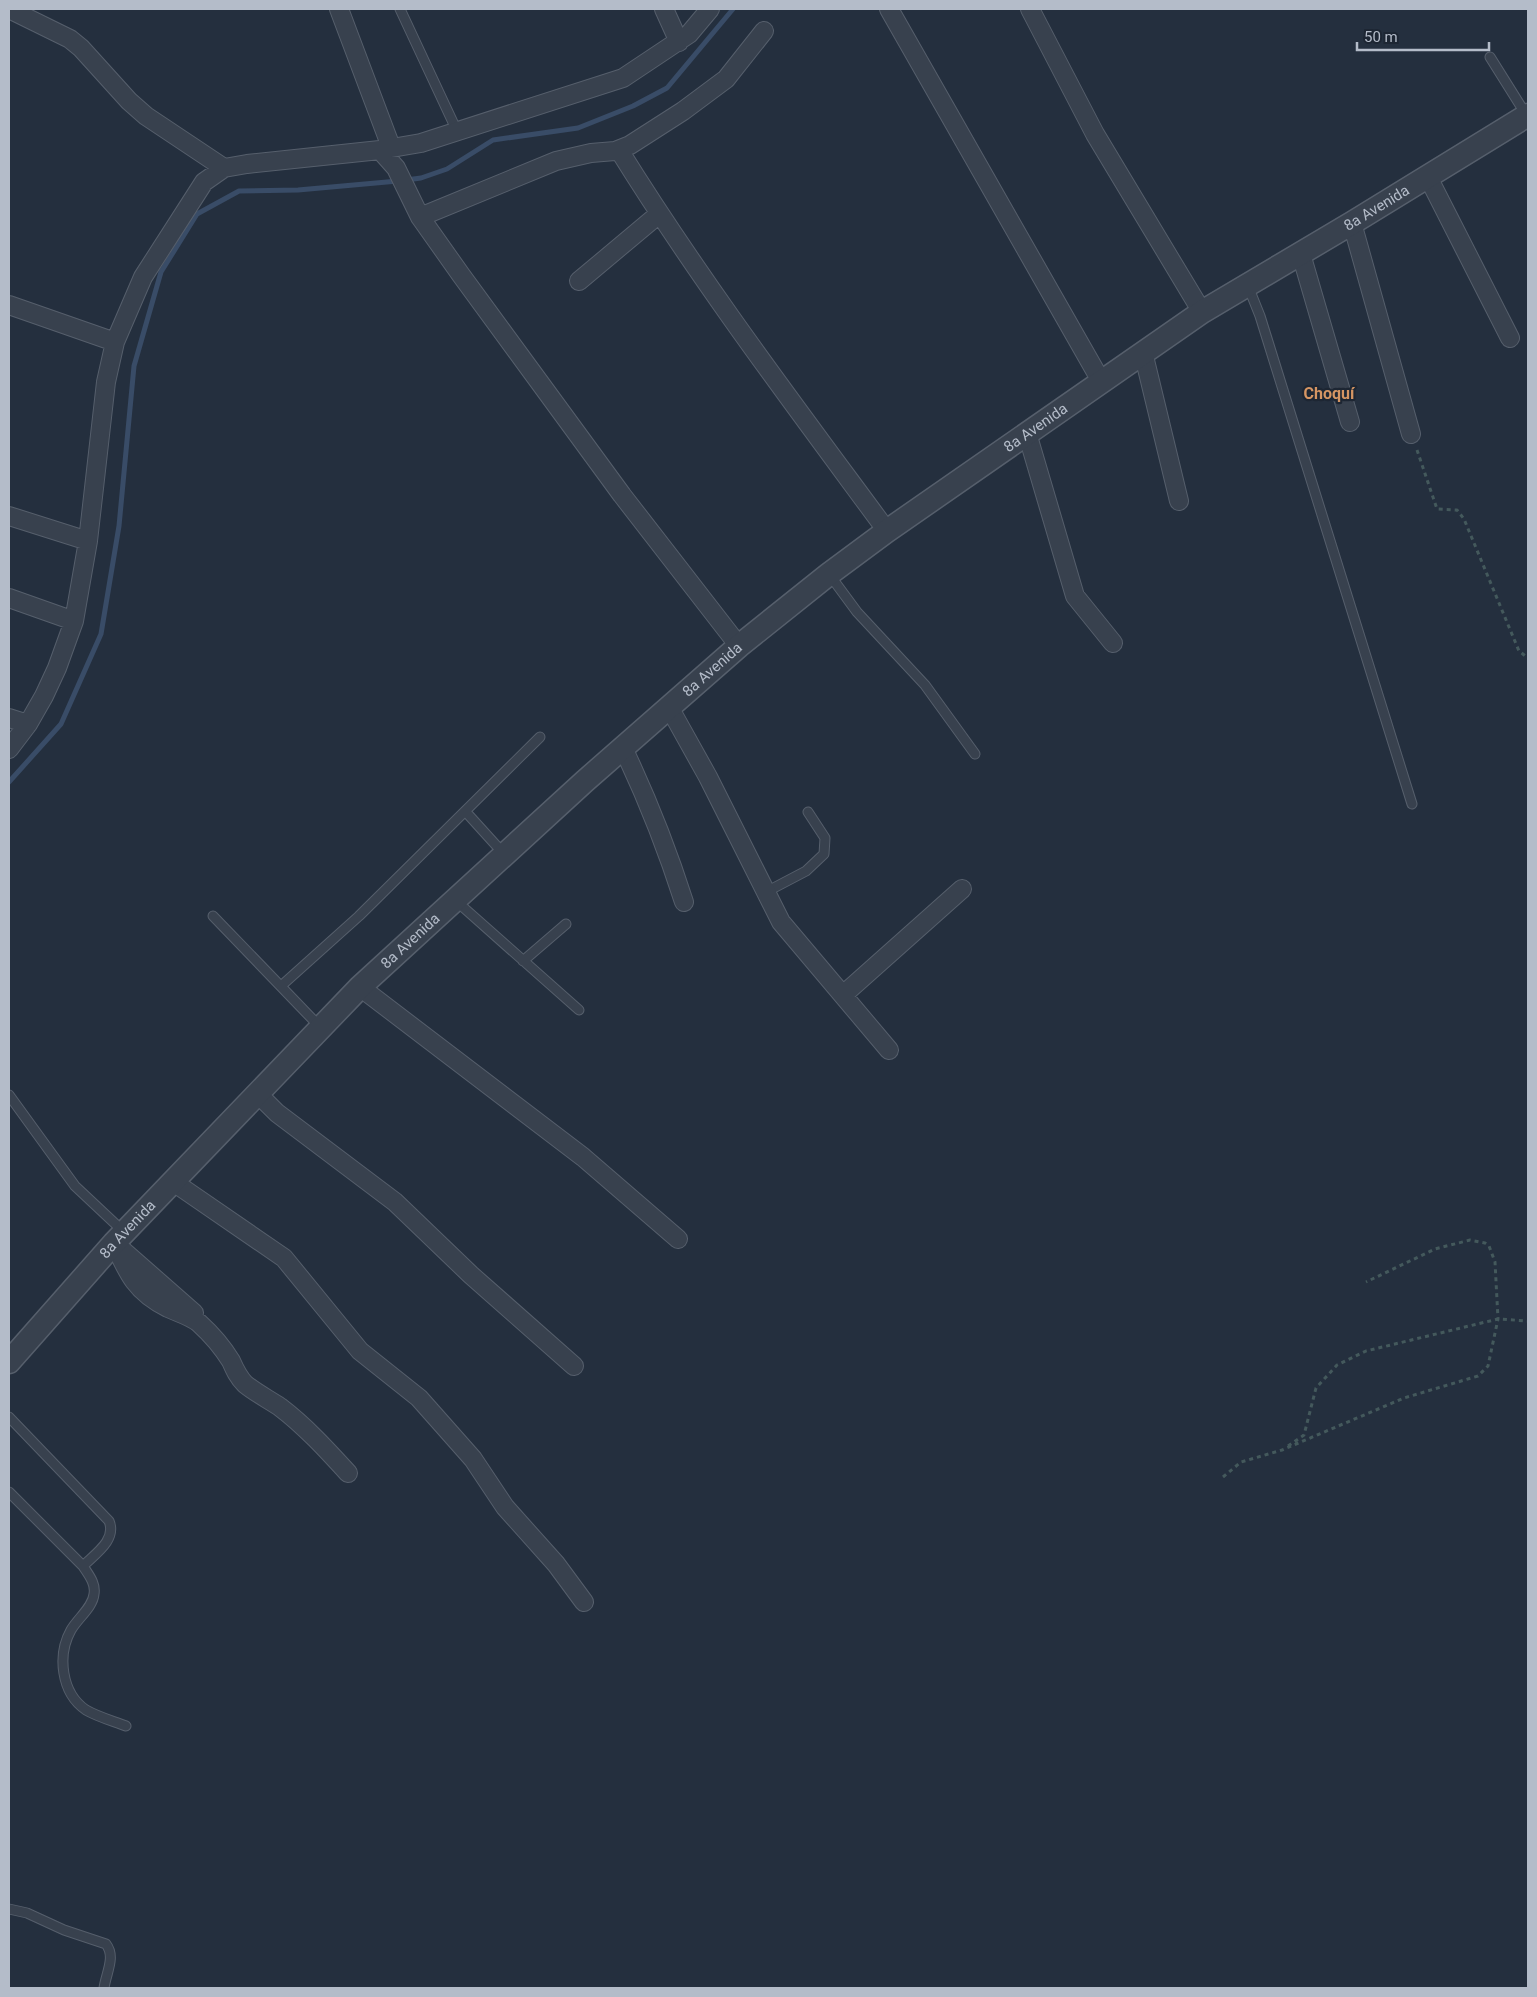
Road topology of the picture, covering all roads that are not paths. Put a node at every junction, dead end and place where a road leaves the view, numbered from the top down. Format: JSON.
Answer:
{"nodes":[{"id":1,"x":9,"y":9,"type":"edge"},
{"id":2,"x":339,"y":9,"type":"edge"},
{"id":3,"x":400,"y":9,"type":"edge"},
{"id":4,"x":664,"y":9,"type":"edge"},
{"id":5,"x":710,"y":9,"type":"edge"},
{"id":6,"x":889,"y":9,"type":"edge"},
{"id":7,"x":1030,"y":9,"type":"edge"},
{"id":8,"x":764,"y":31,"type":"dead end"},
{"id":9,"x":679,"y":42,"type":"junction"},
{"id":10,"x":1490,"y":57,"type":"dead end"},
{"id":11,"x":1528,"y":117,"type":"edge"},
{"id":12,"x":457,"y":131,"type":"junction"},
{"id":13,"x":385,"y":149,"type":"junction"},
{"id":14,"x":619,"y":150,"type":"junction"},
{"id":15,"x":224,"y":168,"type":"junction"},
{"id":16,"x":1428,"y":177,"type":"junction"},
{"id":17,"x":417,"y":211,"type":"junction"},
{"id":18,"x":659,"y":214,"type":"junction"},
{"id":19,"x":1352,"y":223,"type":"junction"},
{"id":20,"x":1301,"y":254,"type":"junction"},
{"id":21,"x":579,"y":281,"type":"dead end"},
{"id":22,"x":1248,"y":285,"type":"junction"},
{"id":23,"x":9,"y":306,"type":"edge"},
{"id":24,"x":1202,"y":312,"type":"junction"},
{"id":25,"x":1510,"y":338,"type":"dead end"},
{"id":26,"x":115,"y":342,"type":"junction"},
{"id":27,"x":1143,"y":352,"type":"junction"},
{"id":28,"x":1101,"y":381,"type":"junction"},
{"id":29,"x":1350,"y":422,"type":"dead end"},
{"id":30,"x":1027,"y":433,"type":"junction"},
{"id":31,"x":1411,"y":434,"type":"road end"},
{"id":32,"x":1179,"y":501,"type":"dead end"},
{"id":33,"x":9,"y":516,"type":"edge"},
{"id":34,"x":887,"y":531,"type":"junction"},
{"id":35,"x":88,"y":541,"type":"junction"},
{"id":36,"x":829,"y":574,"type":"junction"},
{"id":37,"x":9,"y":598,"type":"edge"},
{"id":38,"x":74,"y":621,"type":"junction"},
{"id":39,"x":1113,"y":643,"type":"dead end"},
{"id":40,"x":739,"y":646,"type":"junction"},
{"id":41,"x":669,"y":707,"type":"junction"},
{"id":42,"x":9,"y":718,"type":"edge"},
{"id":43,"x":28,"y":724,"type":"junction"},
{"id":44,"x":540,"y":737,"type":"dead end"},
{"id":45,"x":623,"y":748,"type":"junction"},
{"id":46,"x":9,"y":749,"type":"edge"},
{"id":47,"x":975,"y":754,"type":"dead end"},
{"id":48,"x":1412,"y":804,"type":"dead end"},
{"id":49,"x":465,"y":811,"type":"junction"},
{"id":50,"x":808,"y":812,"type":"dead end"},
{"id":51,"x":504,"y":854,"type":"junction"},
{"id":52,"x":962,"y":889,"type":"dead end"},
{"id":53,"x":766,"y":892,"type":"junction"},
{"id":54,"x":455,"y":900,"type":"junction"},
{"id":55,"x":684,"y":902,"type":"dead end"},
{"id":56,"x":213,"y":916,"type":"dead end"},
{"id":57,"x":566,"y":924,"type":"dead end"},
{"id":58,"x":522,"y":961,"type":"junction"},
{"id":59,"x":281,"y":986,"type":"junction"},
{"id":60,"x":360,"y":987,"type":"junction"},
{"id":61,"x":843,"y":994,"type":"junction"},
{"id":62,"x":579,"y":1010,"type":"dead end"},
{"id":63,"x":321,"y":1027,"type":"junction"},
{"id":64,"x":889,"y":1050,"type":"dead end"},
{"id":65,"x":257,"y":1093,"type":"junction"},
{"id":66,"x":9,"y":1095,"type":"edge"},
{"id":67,"x":172,"y":1181,"type":"junction"},
{"id":68,"x":119,"y":1238,"type":"junction"},
{"id":69,"x":678,"y":1240,"type":"dead end"},
{"id":70,"x":9,"y":1362,"type":"edge"},
{"id":71,"x":574,"y":1366,"type":"dead end"},
{"id":72,"x":9,"y":1417,"type":"edge"},
{"id":73,"x":348,"y":1474,"type":"dead end"},
{"id":74,"x":9,"y":1492,"type":"edge"},
{"id":75,"x":82,"y":1566,"type":"junction"},
{"id":76,"x":584,"y":1602,"type":"dead end"},
{"id":77,"x":126,"y":1726,"type":"dead end"},
{"id":78,"x":9,"y":1909,"type":"edge"},
{"id":79,"x":104,"y":1988,"type":"edge"}],
"edges":[{"from":1,"to":15,"type":"street"},
{"from":2,"to":13,"type":"street"},
{"from":3,"to":12,"type":"lane"},
{"from":4,"to":9,"type":"street"},
{"from":5,"to":9,"type":"street"},
{"from":6,"to":28,"type":"street"},
{"from":7,"to":24,"type":"street"},
{"from":8,"to":14,"type":"street"},
{"from":9,"to":12,"type":"street"},
{"from":10,"to":11,"type":"lane"},
{"from":11,"to":16,"type":"street","name":"8a Avenida"},
{"from":12,"to":13,"type":"street"},
{"from":13,"to":15,"type":"street"},
{"from":13,"to":17,"type":"street"},
{"from":14,"to":17,"type":"street"},
{"from":14,"to":18,"type":"street"},
{"from":15,"to":26,"type":"street"},
{"from":16,"to":19,"type":"street","name":"8a Avenida"},
{"from":16,"to":25,"type":"street"},
{"from":17,"to":40,"type":"street"},
{"from":18,"to":21,"type":"street"},
{"from":18,"to":34,"type":"street"},
{"from":19,"to":20,"type":"street","name":"8a Avenida"},
{"from":19,"to":31,"type":"street"},
{"from":20,"to":22,"type":"street","name":"8a Avenida"},
{"from":20,"to":29,"type":"street"},
{"from":22,"to":24,"type":"street","name":"8a Avenida"},
{"from":22,"to":48,"type":"lane"},
{"from":23,"to":26,"type":"street"},
{"from":24,"to":27,"type":"street","name":"8a Avenida"},
{"from":26,"to":35,"type":"street"},
{"from":27,"to":28,"type":"street","name":"8a Avenida"},
{"from":27,"to":32,"type":"street"},
{"from":28,"to":30,"type":"street","name":"8a Avenida"},
{"from":30,"to":34,"type":"street","name":"8a Avenida"},
{"from":30,"to":39,"type":"street"},
{"from":33,"to":35,"type":"street"},
{"from":34,"to":36,"type":"street","name":"8a Avenida"},
{"from":35,"to":38,"type":"street"},
{"from":36,"to":40,"type":"street","name":"8a Avenida"},
{"from":36,"to":47,"type":"lane"},
{"from":37,"to":38,"type":"street"},
{"from":38,"to":43,"type":"street"},
{"from":40,"to":41,"type":"street","name":"8a Avenida"},
{"from":41,"to":45,"type":"street","name":"8a Avenida"},
{"from":41,"to":53,"type":"street"},
{"from":42,"to":43,"type":"street"},
{"from":43,"to":46,"type":"street"},
{"from":44,"to":49,"type":"lane"},
{"from":45,"to":51,"type":"street","name":"8a Avenida"},
{"from":45,"to":55,"type":"street"},
{"from":49,"to":51,"type":"lane"},
{"from":49,"to":59,"type":"lane"},
{"from":50,"to":53,"type":"lane"},
{"from":51,"to":54,"type":"street","name":"8a Avenida"},
{"from":52,"to":61,"type":"street"},
{"from":53,"to":61,"type":"street"},
{"from":54,"to":58,"type":"lane"},
{"from":54,"to":60,"type":"street","name":"8a Avenida"},
{"from":56,"to":59,"type":"lane"},
{"from":57,"to":58,"type":"lane"},
{"from":58,"to":62,"type":"lane"},
{"from":59,"to":63,"type":"lane"},
{"from":60,"to":63,"type":"street","name":"8a Avenida"},
{"from":60,"to":69,"type":"street"},
{"from":61,"to":64,"type":"street"},
{"from":63,"to":65,"type":"street","name":"8a Avenida"},
{"from":65,"to":67,"type":"street","name":"8a Avenida"},
{"from":65,"to":71,"type":"street"},
{"from":66,"to":68,"type":"lane"},
{"from":67,"to":68,"type":"street","name":"8a Avenida"},
{"from":67,"to":76,"type":"street"},
{"from":68,"to":70,"type":"street","name":"8a Avenida"},
{"from":68,"to":73,"type":"street"},
{"from":72,"to":75,"type":"lane"},
{"from":74,"to":75,"type":"lane"},
{"from":75,"to":77,"type":"lane"},
{"from":78,"to":79,"type":"lane"}]}
